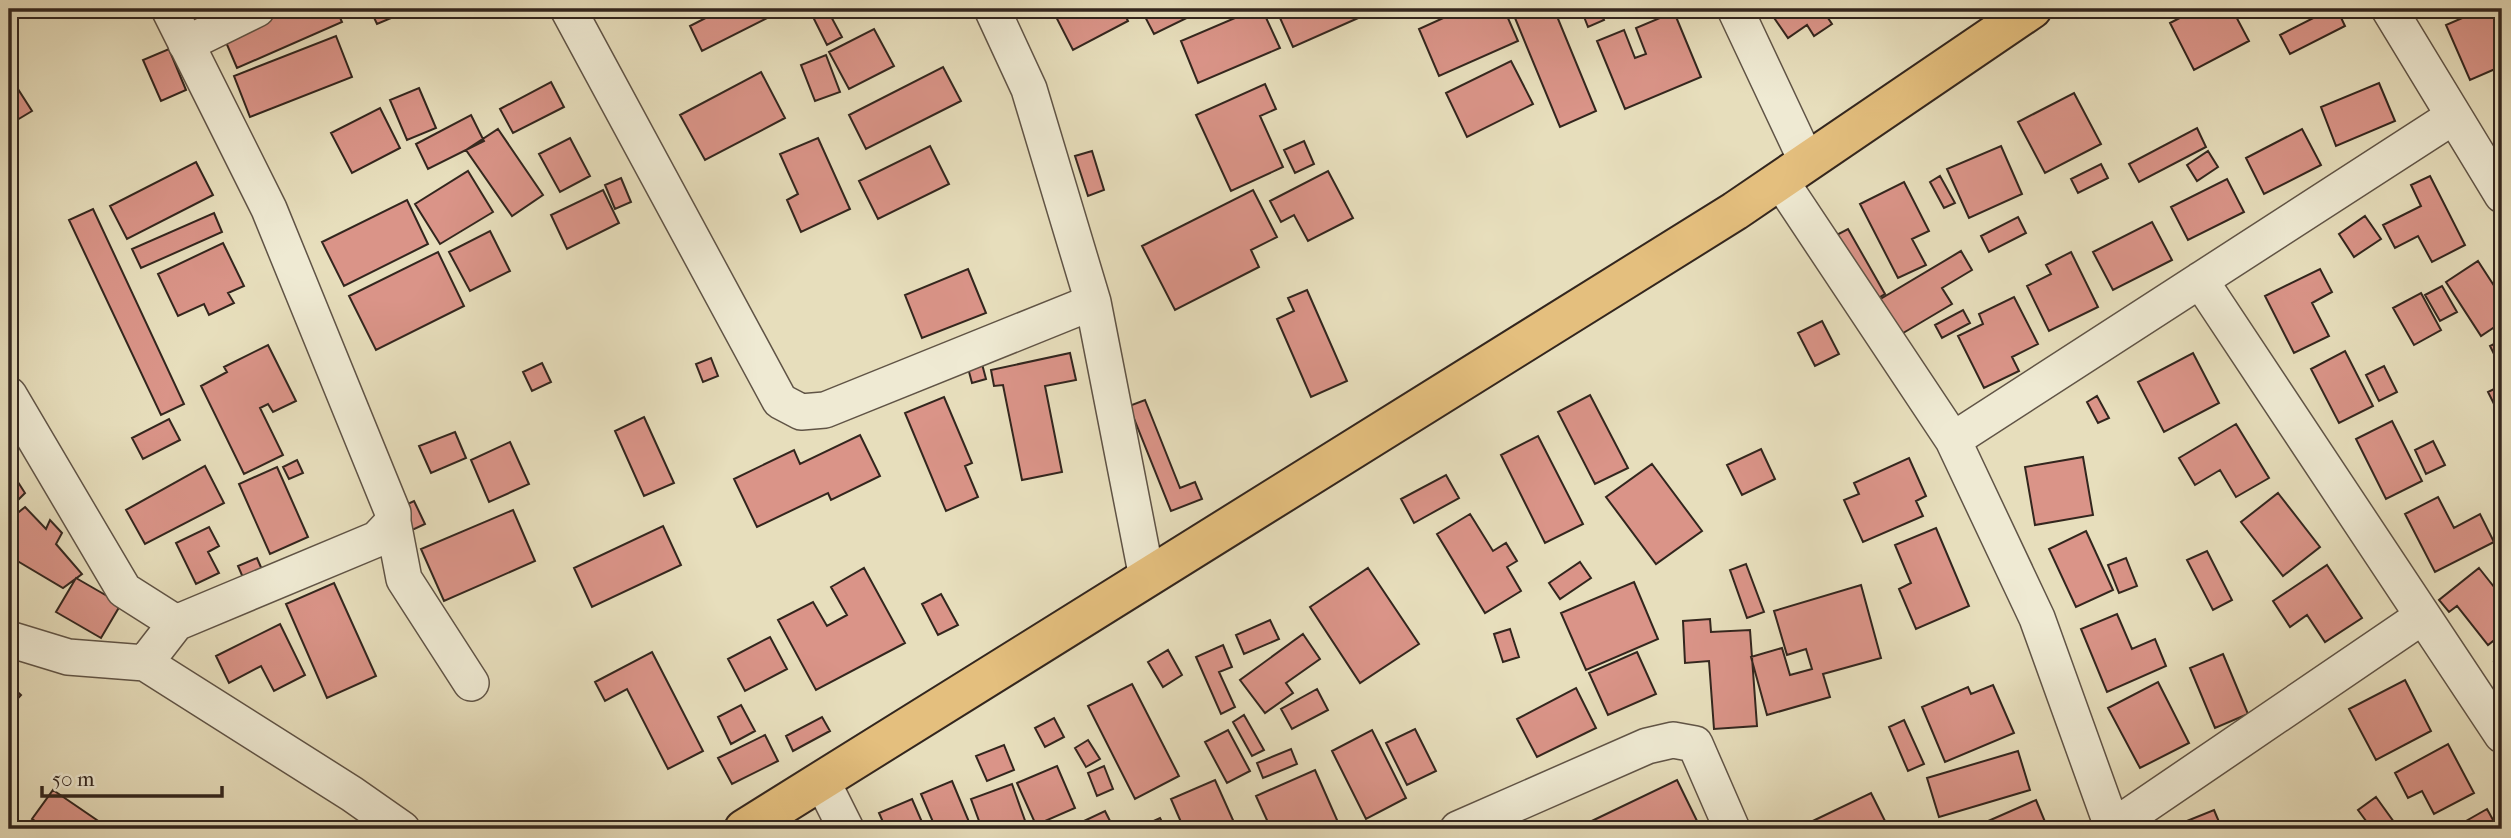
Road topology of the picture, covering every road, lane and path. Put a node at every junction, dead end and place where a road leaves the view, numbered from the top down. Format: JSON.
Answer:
{"nodes":[{"id":1,"x":169,"y":9,"type":"edge"},
{"id":2,"x":257,"y":9,"type":"edge"},
{"id":3,"x":568,"y":9,"type":"edge"},
{"id":4,"x":1735,"y":9,"type":"edge"},
{"id":5,"x":2032,"y":9,"type":"edge"},
{"id":6,"x":2389,"y":9,"type":"edge"},
{"id":7,"x":994,"y":10,"type":"edge"},
{"id":8,"x":186,"y":44,"type":"junction"},
{"id":9,"x":2454,"y":116,"type":"junction"},
{"id":10,"x":1793,"y":171,"type":"junction"},
{"id":11,"x":2502,"y":195,"type":"edge"},
{"id":12,"x":2200,"y":280,"type":"junction"},
{"id":13,"x":1093,"y":302,"type":"junction"},
{"id":14,"x":9,"y":395,"type":"edge"},
{"id":15,"x":1953,"y":440,"type":"junction"},
{"id":16,"x":393,"y":522,"type":"junction"},
{"id":17,"x":1147,"y":578,"type":"junction"},
{"id":18,"x":2423,"y":616,"type":"junction"},
{"id":19,"x":176,"y":623,"type":"junction"},
{"id":20,"x":9,"y":639,"type":"edge"},
{"id":21,"x":145,"y":663,"type":"junction"},
{"id":22,"x":471,"y":682,"type":"dead end"},
{"id":23,"x":2502,"y":735,"type":"edge"},
{"id":24,"x":822,"y":781,"type":"junction"},
{"id":25,"x":2113,"y":828,"type":"edge"},
{"id":26,"x":402,"y":829,"type":"edge"},
{"id":27,"x":744,"y":829,"type":"edge"},
{"id":28,"x":846,"y":829,"type":"edge"},
{"id":29,"x":1458,"y":829,"type":"edge"},
{"id":30,"x":1732,"y":829,"type":"edge"}],
"edges":[{"from":1,"to":8,"type":"street"},
{"from":2,"to":8,"type":"street"},
{"from":3,"to":13,"type":"street"},
{"from":4,"to":10,"type":"street"},
{"from":5,"to":10,"type":"main road"},
{"from":6,"to":9,"type":"street"},
{"from":7,"to":13,"type":"street"},
{"from":8,"to":16,"type":"street"},
{"from":9,"to":11,"type":"street"},
{"from":9,"to":12,"type":"street"},
{"from":10,"to":15,"type":"street"},
{"from":10,"to":17,"type":"main road"},
{"from":12,"to":15,"type":"street"},
{"from":12,"to":18,"type":"street"},
{"from":13,"to":17,"type":"street"},
{"from":14,"to":19,"type":"street"},
{"from":15,"to":25,"type":"street"},
{"from":16,"to":19,"type":"street"},
{"from":16,"to":22,"type":"street"},
{"from":17,"to":24,"type":"main road"},
{"from":18,"to":23,"type":"street"},
{"from":18,"to":25,"type":"street"},
{"from":19,"to":21,"type":"street"},
{"from":20,"to":21,"type":"street"},
{"from":21,"to":26,"type":"street"},
{"from":24,"to":27,"type":"main road"},
{"from":24,"to":28,"type":"street"},
{"from":29,"to":30,"type":"street"}]}
